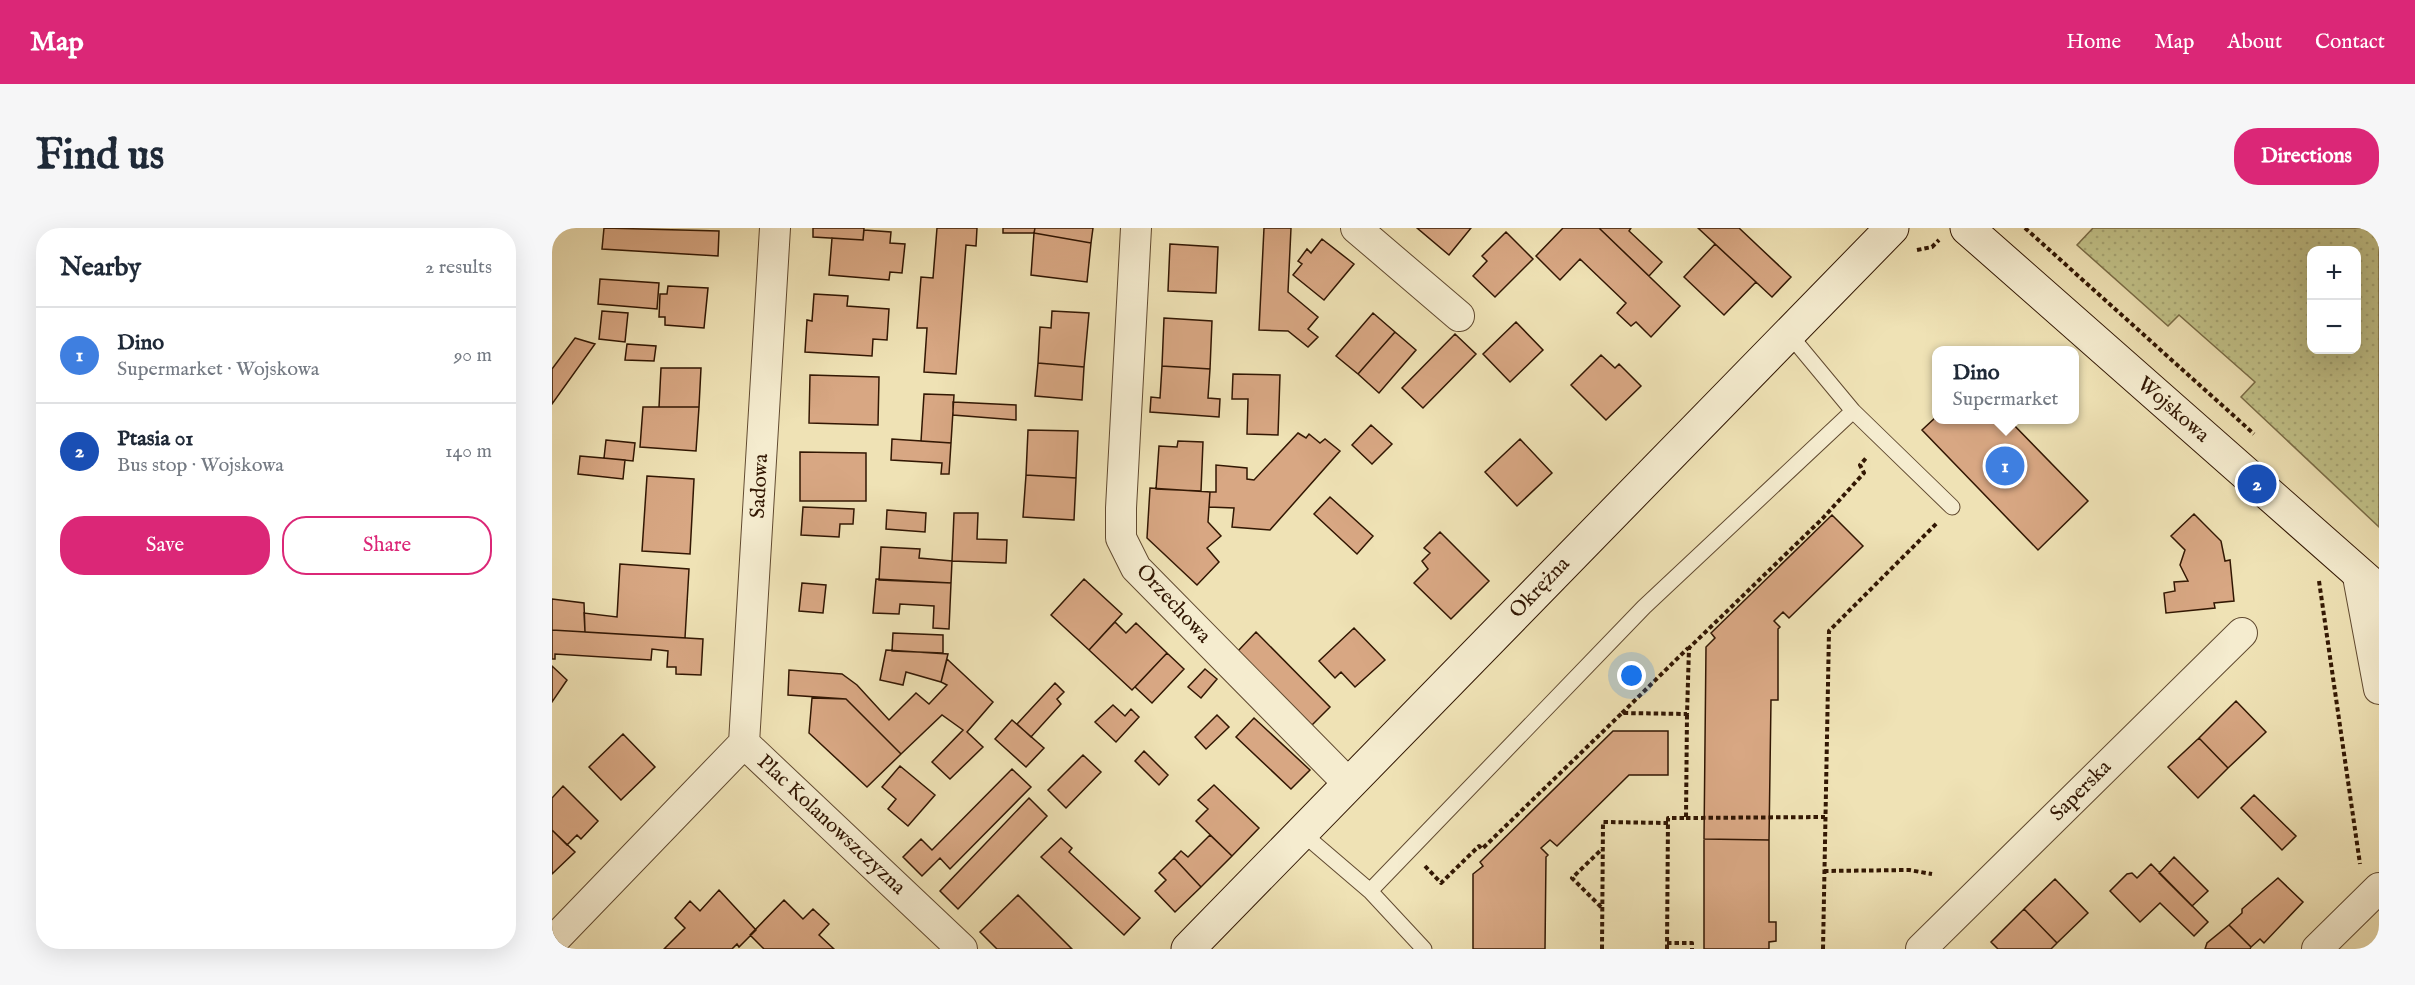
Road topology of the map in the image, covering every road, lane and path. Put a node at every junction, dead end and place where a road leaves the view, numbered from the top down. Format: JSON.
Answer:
{"nodes":[{"id":1,"x":775,"y":228,"type":"edge"},
{"id":2,"x":1136,"y":228,"type":"edge"},
{"id":3,"x":1356,"y":228,"type":"edge"},
{"id":4,"x":1892,"y":228,"type":"edge"},
{"id":5,"x":2025,"y":228,"type":"edge"},
{"id":6,"x":1954,"y":233,"type":"edge"},
{"id":7,"x":1912,"y":254,"type":"dead end"},
{"id":8,"x":1459,"y":316,"type":"dead end"},
{"id":9,"x":1789,"y":334,"type":"junction"},
{"id":10,"x":1853,"y":411,"type":"junction"},
{"id":11,"x":2261,"y":440,"type":"dead end"},
{"id":12,"x":1861,"y":451,"type":"dead end"},
{"id":13,"x":1952,"y":507,"type":"joint"},
{"id":14,"x":2319,"y":577,"type":"dead end"},
{"id":15,"x":2368,"y":581,"type":"edge"},
{"id":16,"x":2242,"y":633,"type":"dead end"},
{"id":17,"x":1689,"y":648,"type":"junction"},
{"id":18,"x":2379,"y":688,"type":"edge"},
{"id":19,"x":1622,"y":713,"type":"junction"},
{"id":20,"x":1687,"y":714,"type":"junction"},
{"id":21,"x":744,"y":743,"type":"junction"},
{"id":22,"x":1349,"y":784,"type":"junction"},
{"id":23,"x":1825,"y":817,"type":"junction"},
{"id":24,"x":1686,"y":818,"type":"junction"},
{"id":25,"x":1668,"y":823,"type":"junction"},
{"id":26,"x":1301,"y":832,"type":"junction"},
{"id":27,"x":1602,"y":849,"type":"junction"},
{"id":28,"x":1410,"y":851,"type":"junction"},
{"id":29,"x":1824,"y":871,"type":"junction"},
{"id":30,"x":1932,"y":874,"type":"dead end"},
{"id":31,"x":1370,"y":891,"type":"junction"},
{"id":32,"x":2375,"y":892,"type":"edge"},
{"id":33,"x":1602,"y":908,"type":"junction"},
{"id":34,"x":552,"y":942,"type":"edge"},
{"id":35,"x":1667,"y":943,"type":"junction"},
{"id":36,"x":962,"y":949,"type":"edge"},
{"id":37,"x":1188,"y":949,"type":"edge"},
{"id":38,"x":1424,"y":949,"type":"edge"},
{"id":39,"x":1602,"y":949,"type":"edge"},
{"id":40,"x":1667,"y":949,"type":"edge"},
{"id":41,"x":1692,"y":949,"type":"edge"},
{"id":42,"x":1823,"y":949,"type":"edge"},
{"id":43,"x":1921,"y":949,"type":"edge"},
{"id":44,"x":2317,"y":949,"type":"edge"}],
"edges":[{"from":1,"to":21,"type":"street","name":"Sadowa"},
{"from":2,"to":22,"type":"street","name":"Orzechowa"},
{"from":3,"to":8,"type":"street"},
{"from":4,"to":9,"type":"street","name":"Okrężna"},
{"from":5,"to":11,"type":"path"},
{"from":6,"to":7,"type":"path"},
{"from":6,"to":15,"type":"street","name":"Wojskowa"},
{"from":9,"to":10,"type":"lane"},
{"from":9,"to":22,"type":"street","name":"Okrężna"},
{"from":10,"to":13,"type":"lane"},
{"from":10,"to":28,"type":"lane"},
{"from":12,"to":17,"type":"path"},
{"from":13,"to":23,"type":"path"},
{"from":14,"to":32,"type":"path"},
{"from":15,"to":18,"type":"street"},
{"from":16,"to":43,"type":"street","name":"Saperska"},
{"from":17,"to":19,"type":"path"},
{"from":17,"to":20,"type":"path"},
{"from":19,"to":20,"type":"path"},
{"from":19,"to":28,"type":"path"},
{"from":20,"to":24,"type":"path"},
{"from":21,"to":34,"type":"street","name":"Plac Kolanowszczyzna"},
{"from":21,"to":36,"type":"street","name":"Plac Kolanowszczyzna"},
{"from":22,"to":26,"type":"street","name":"Okrężna"},
{"from":23,"to":24,"type":"path"},
{"from":23,"to":29,"type":"path"},
{"from":24,"to":25,"type":"path"},
{"from":25,"to":27,"type":"path"},
{"from":25,"to":35,"type":"path"},
{"from":26,"to":31,"type":"lane"},
{"from":26,"to":37,"type":"street","name":"Okrężna"},
{"from":27,"to":33,"type":"path"},
{"from":27,"to":33,"type":"path"},
{"from":28,"to":31,"type":"lane"},
{"from":29,"to":30,"type":"path"},
{"from":29,"to":42,"type":"path"},
{"from":31,"to":38,"type":"lane"},
{"from":32,"to":44,"type":"street"},
{"from":33,"to":39,"type":"path"},
{"from":35,"to":40,"type":"path"},
{"from":35,"to":41,"type":"path"}]}
